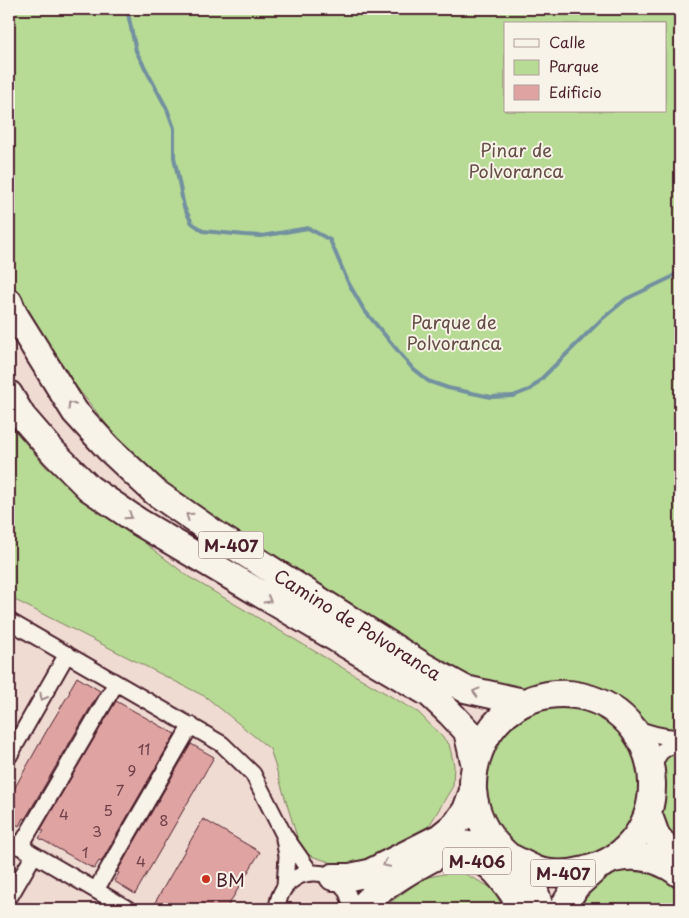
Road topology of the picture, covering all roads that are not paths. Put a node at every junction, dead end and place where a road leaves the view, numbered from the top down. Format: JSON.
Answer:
{"nodes":[{"id":1,"x":9,"y":302,"type":"edge"},
{"id":2,"x":9,"y":394,"type":"edge"},
{"id":3,"x":9,"y":621,"type":"edge"},
{"id":4,"x":66,"y":654,"type":"junction"},
{"id":5,"x":116,"y":683,"type":"junction"},
{"id":6,"x":523,"y":702,"type":"junction"},
{"id":7,"x":191,"y":725,"type":"junction"},
{"id":8,"x":633,"y":727,"type":"junction"},
{"id":9,"x":680,"y":738,"type":"edge"},
{"id":10,"x":680,"y":742,"type":"edge"},
{"id":11,"x":9,"y":756,"type":"edge"},
{"id":12,"x":653,"y":776,"type":"junction"},
{"id":13,"x":474,"y":778,"type":"junction"},
{"id":14,"x":648,"y":813,"type":"junction"},
{"id":15,"x":284,"y":835,"type":"junction"},
{"id":16,"x":15,"y":844,"type":"edge"},
{"id":17,"x":508,"y":854,"type":"junction"},
{"id":18,"x":34,"y":855,"type":"junction"},
{"id":19,"x":606,"y":863,"type":"junction"},
{"id":20,"x":680,"y":865,"type":"edge"},
{"id":21,"x":412,"y":870,"type":"junction"},
{"id":22,"x":680,"y":874,"type":"edge"},
{"id":23,"x":321,"y":875,"type":"junction"},
{"id":24,"x":285,"y":886,"type":"junction"},
{"id":25,"x":96,"y":890,"type":"junction"},
{"id":26,"x":9,"y":898,"type":"edge"},
{"id":27,"x":128,"y":909,"type":"edge"},
{"id":28,"x":277,"y":909,"type":"edge"},
{"id":29,"x":351,"y":909,"type":"edge"},
{"id":30,"x":360,"y":909,"type":"edge"},
{"id":31,"x":522,"y":909,"type":"edge"},
{"id":32,"x":540,"y":909,"type":"edge"},
{"id":33,"x":562,"y":909,"type":"edge"}],
"edges":[{"from":6,"to":1,"type":"highway","name":"Camino de Polvoranca","number":"M-407","one_way":true},
{"from":2,"to":13,"type":"highway","name":"Camino de Polvoranca","number":"M-407","one_way":true},
{"from":3,"to":4,"type":"street"},
{"from":4,"to":5,"type":"street"},
{"from":4,"to":11,"type":"street","one_way":true},
{"from":5,"to":7,"type":"street"},
{"from":5,"to":16,"type":"street"},
{"from":6,"to":8,"type":"highway","number":"M-407"},
{"from":6,"to":13,"type":"highway","number":"M-407"},
{"from":7,"to":15,"type":"street"},
{"from":7,"to":25,"type":"street"},
{"from":8,"to":9,"type":"street"},
{"from":8,"to":12,"type":"highway","number":"M-407"},
{"from":10,"to":12,"type":"street"},
{"from":12,"to":14,"type":"highway","number":"M-407"},
{"from":13,"to":17,"type":"highway","number":"M-407"},
{"from":13,"to":23,"type":"highway","one_way":true},
{"from":14,"to":19,"type":"highway","number":"M-407"},
{"from":14,"to":20,"type":"highway","number":"M-407"},
{"from":15,"to":23,"type":"street"},
{"from":15,"to":24,"type":"street"},
{"from":16,"to":18,"type":"street"},
{"from":17,"to":19,"type":"highway","number":"M-407"},
{"from":17,"to":21,"type":"highway"},
{"from":17,"to":32,"type":"highway","number":"M-406"},
{"from":18,"to":25,"type":"street"},
{"from":18,"to":26,"type":"street"},
{"from":19,"to":22,"type":"highway","number":"M-407"},
{"from":19,"to":33,"type":"highway"},
{"from":21,"to":30,"type":"highway"},
{"from":21,"to":31,"type":"highway","number":"M-406"},
{"from":23,"to":24,"type":"street"},
{"from":23,"to":29,"type":"street"},
{"from":24,"to":28,"type":"street"},
{"from":25,"to":27,"type":"street"}]}
